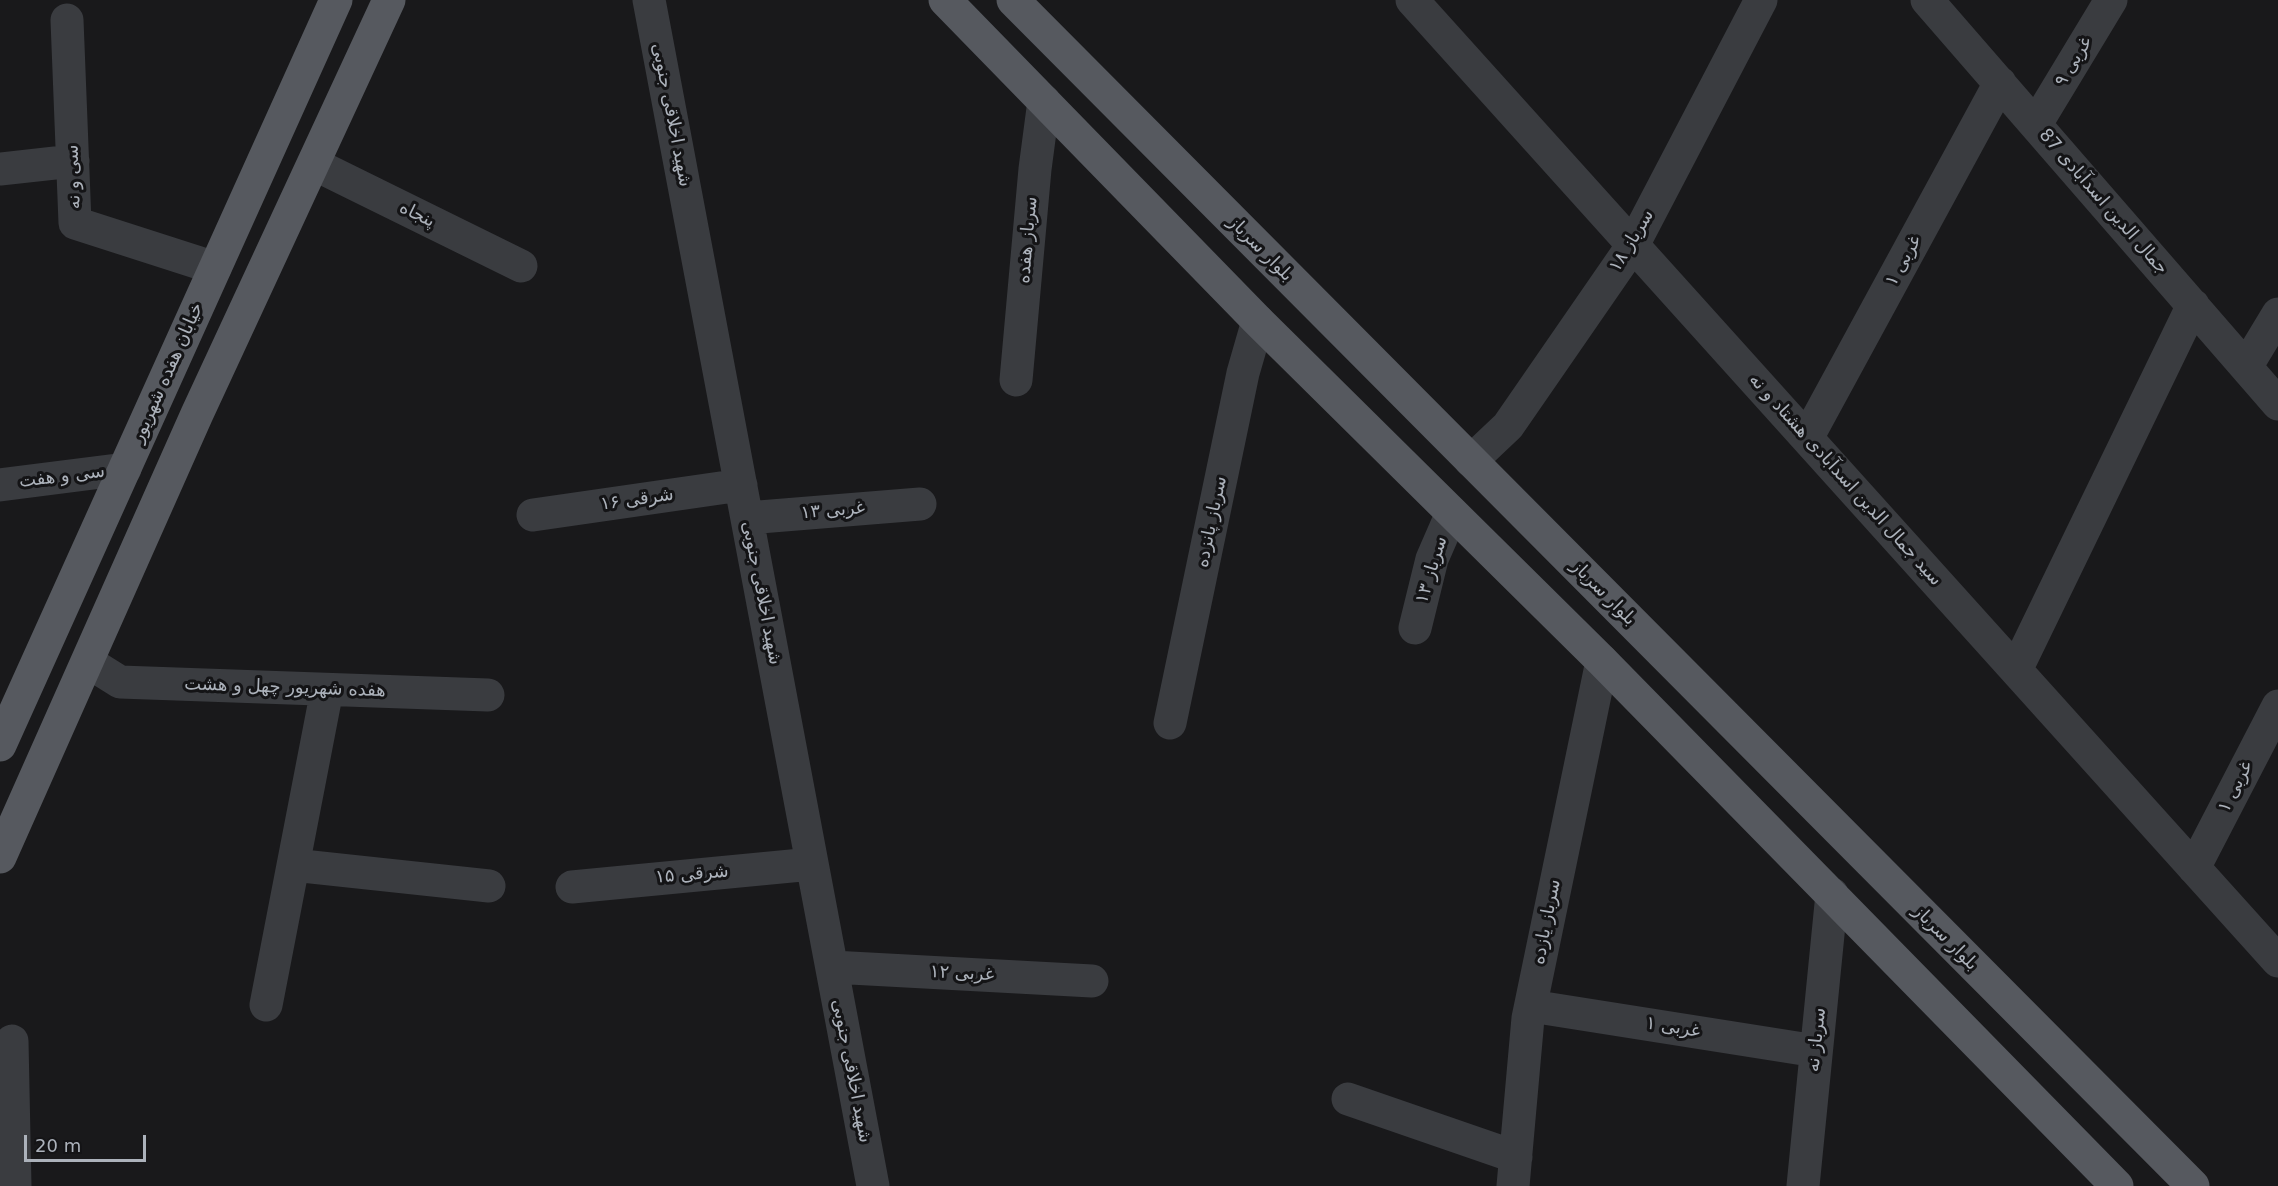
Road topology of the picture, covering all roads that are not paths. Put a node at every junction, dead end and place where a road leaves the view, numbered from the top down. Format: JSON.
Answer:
{"nodes":[{"id":1,"x":336,"y":0,"type":"edge"},
{"id":2,"x":389,"y":0,"type":"edge"},
{"id":3,"x":649,"y":0,"type":"edge"},
{"id":4,"x":945,"y":0,"type":"edge"},
{"id":5,"x":1412,"y":0,"type":"edge"},
{"id":6,"x":1761,"y":0,"type":"edge"},
{"id":7,"x":1927,"y":0,"type":"edge"},
{"id":8,"x":2111,"y":0,"type":"edge"},
{"id":9,"x":1018,"y":2,"type":"edge"},
{"id":10,"x":67,"y":21,"type":"dead end"},
{"id":11,"x":2000,"y":83,"type":"junction"},
{"id":12,"x":1044,"y":100,"type":"junction"},
{"id":13,"x":2036,"y":124,"type":"junction"},
{"id":14,"x":73,"y":161,"type":"junction"},
{"id":15,"x":314,"y":164,"type":"junction"},
{"id":16,"x":0,"y":169,"type":"edge"},
{"id":17,"x":1633,"y":245,"type":"junction"},
{"id":18,"x":521,"y":266,"type":"dead end"},
{"id":19,"x":215,"y":268,"type":"junction"},
{"id":20,"x":2193,"y":305,"type":"junction"},
{"id":21,"x":2278,"y":314,"type":"edge"},
{"id":22,"x":1258,"y":321,"type":"junction"},
{"id":23,"x":2246,"y":367,"type":"junction"},
{"id":24,"x":1016,"y":380,"type":"dead end"},
{"id":25,"x":2278,"y":404,"type":"edge"},
{"id":26,"x":1807,"y":438,"type":"junction"},
{"id":27,"x":1471,"y":461,"type":"junction"},
{"id":28,"x":125,"y":469,"type":"junction"},
{"id":29,"x":0,"y":484,"type":"edge"},
{"id":30,"x":741,"y":485,"type":"junction"},
{"id":31,"x":920,"y":504,"type":"dead end"},
{"id":32,"x":1452,"y":513,"type":"junction"},
{"id":33,"x":533,"y":515,"type":"dead end"},
{"id":34,"x":747,"y":518,"type":"junction"},
{"id":35,"x":1415,"y":628,"type":"dead end"},
{"id":36,"x":1602,"y":661,"type":"junction"},
{"id":37,"x":88,"y":662,"type":"junction"},
{"id":38,"x":2016,"y":670,"type":"junction"},
{"id":39,"x":327,"y":690,"type":"junction"},
{"id":40,"x":488,"y":696,"type":"dead end"},
{"id":41,"x":2278,"y":706,"type":"edge"},
{"id":42,"x":1170,"y":723,"type":"dead end"},
{"id":43,"x":0,"y":745,"type":"edge"},
{"id":44,"x":0,"y":857,"type":"edge"},
{"id":45,"x":812,"y":864,"type":"junction"},
{"id":46,"x":293,"y":865,"type":"junction"},
{"id":47,"x":2194,"y":868,"type":"junction"},
{"id":48,"x":489,"y":886,"type":"dead end"},
{"id":49,"x":572,"y":886,"type":"dead end"},
{"id":50,"x":1832,"y":894,"type":"junction"},
{"id":51,"x":2278,"y":961,"type":"edge"},
{"id":52,"x":832,"y":967,"type":"junction"},
{"id":53,"x":1092,"y":981,"type":"dead end"},
{"id":54,"x":266,"y":1005,"type":"dead end"},
{"id":55,"x":1530,"y":1006,"type":"junction"},
{"id":56,"x":12,"y":1041,"type":"dead end"},
{"id":57,"x":1816,"y":1051,"type":"junction"},
{"id":58,"x":1348,"y":1100,"type":"dead end"},
{"id":59,"x":1515,"y":1172,"type":"edge"},
{"id":60,"x":15,"y":1186,"type":"edge"},
{"id":61,"x":873,"y":1186,"type":"edge"},
{"id":62,"x":1803,"y":1186,"type":"edge"},
{"id":63,"x":2117,"y":1186,"type":"edge"},
{"id":64,"x":2193,"y":1186,"type":"edge"}],
"edges":[{"from":1,"to":19,"type":"main road","name":"خیابان هفده شهریور"},
{"from":2,"to":15,"type":"main road"},
{"from":3,"to":30,"type":"street","name":"شهید اخلاقی جنوبی"},
{"from":4,"to":12,"type":"main road"},
{"from":5,"to":17,"type":"street","name":"سید جمال الدین اسدآبادی هشتاد و نه"},
{"from":6,"to":17,"type":"street","name":"سرباز ۱۸"},
{"from":7,"to":11,"type":"street","name":"جمال الدین اسدآبادی 87"},
{"from":8,"to":13,"type":"street","name":"غربی ۹"},
{"from":9,"to":27,"type":"main road","name":"بلوار سرباز"},
{"from":10,"to":14,"type":"street","name":"سی و نه"},
{"from":11,"to":13,"type":"street","name":"جمال الدین اسدآبادی 87"},
{"from":11,"to":26,"type":"street","name":"غربی ۱"},
{"from":12,"to":22,"type":"main road"},
{"from":12,"to":24,"type":"street","name":"سرباز هفده"},
{"from":13,"to":20,"type":"street","name":"جمال الدین اسدآبادی 87"},
{"from":14,"to":16,"type":"street"},
{"from":14,"to":19,"type":"street","name":"سی و نه"},
{"from":15,"to":18,"type":"street","name":"پنجاه"},
{"from":15,"to":37,"type":"main road"},
{"from":17,"to":26,"type":"street","name":"سید جمال الدین اسدآبادی هشتاد و نه"},
{"from":17,"to":27,"type":"street","name":"سرباز ۱۸"},
{"from":19,"to":28,"type":"main road","name":"خیابان هفده شهریور"},
{"from":20,"to":23,"type":"street","name":"جمال الدین اسدآبادی 87"},
{"from":20,"to":38,"type":"street"},
{"from":21,"to":23,"type":"street"},
{"from":22,"to":32,"type":"main road"},
{"from":22,"to":42,"type":"street","name":"سرباز پانزده"},
{"from":23,"to":25,"type":"street","name":"جمال الدین اسدآبادی 87"},
{"from":26,"to":38,"type":"street","name":"سید جمال الدین اسدآبادی هشتاد و نه"},
{"from":27,"to":64,"type":"main road","name":"بلوار سرباز"},
{"from":28,"to":29,"type":"street","name":"سی و هفت"},
{"from":28,"to":43,"type":"main road","name":"خیابان هفده شهریور"},
{"from":30,"to":33,"type":"street","name":"شرقی ۱۶"},
{"from":30,"to":34,"type":"street","name":"شهید اخلاقی جنوبی"},
{"from":31,"to":34,"type":"street","name":"غربی ۱۳"},
{"from":32,"to":35,"type":"street","name":"سرباز ۱۳"},
{"from":32,"to":36,"type":"main road"},
{"from":34,"to":45,"type":"street","name":"شهید اخلاقی جنوبی"},
{"from":36,"to":50,"type":"main road"},
{"from":36,"to":55,"type":"street","name":"سرباز یازده"},
{"from":37,"to":39,"type":"street","name":"هفده شهریور چهل و هشت"},
{"from":37,"to":44,"type":"main road"},
{"from":38,"to":47,"type":"street","name":"سید جمال الدین اسدآبادی هشتاد و نه"},
{"from":39,"to":40,"type":"street","name":"هفده شهریور چهل و هشت"},
{"from":39,"to":46,"type":"street"},
{"from":41,"to":47,"type":"street","name":"غربی ۱"},
{"from":45,"to":49,"type":"street","name":"شرقی ۱۵"},
{"from":45,"to":52,"type":"street","name":"شهید اخلاقی جنوبی"},
{"from":46,"to":48,"type":"street"},
{"from":46,"to":54,"type":"street"},
{"from":47,"to":51,"type":"street","name":"سید جمال الدین اسدآبادی هشتاد و نه"},
{"from":50,"to":57,"type":"street","name":"سرباز نه"},
{"from":50,"to":63,"type":"main road"},
{"from":52,"to":53,"type":"street","name":"غربی ۱۲"},
{"from":52,"to":61,"type":"street","name":"شهید اخلاقی جنوبی"},
{"from":55,"to":57,"type":"street","name":"غربی ۱"},
{"from":55,"to":59,"type":"street","name":"سرباز یازده"},
{"from":56,"to":60,"type":"street"},
{"from":57,"to":62,"type":"street","name":"سرباز نه"},
{"from":58,"to":59,"type":"street"}]}
